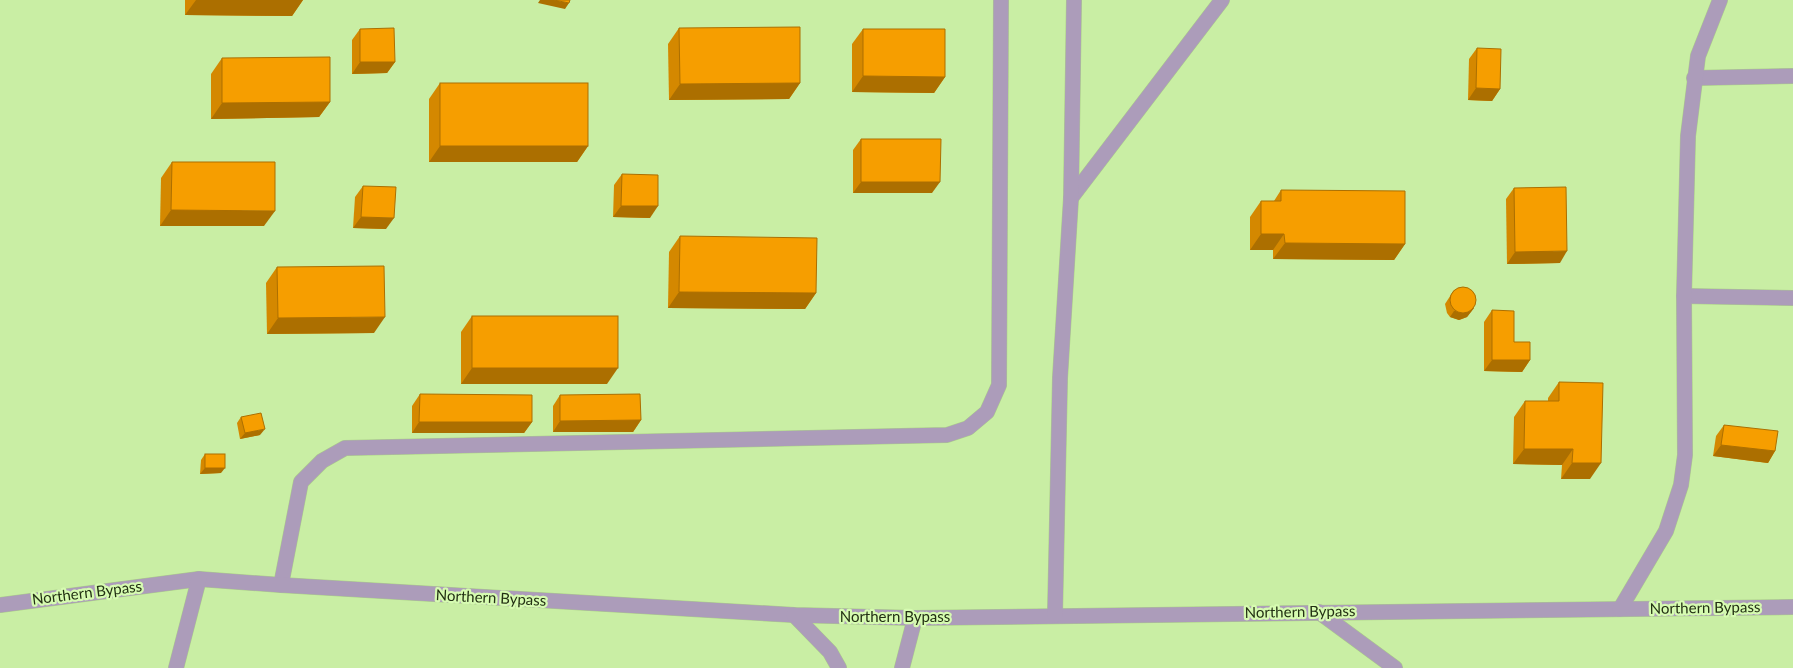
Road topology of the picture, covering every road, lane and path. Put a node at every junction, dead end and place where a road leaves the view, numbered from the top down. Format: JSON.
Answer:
{"nodes":[{"id":1,"x":1001,"y":0,"type":"edge"},
{"id":2,"x":1074,"y":0,"type":"edge"},
{"id":3,"x":1222,"y":0,"type":"edge"},
{"id":4,"x":1720,"y":0,"type":"edge"},
{"id":5,"x":1793,"y":76,"type":"edge"},
{"id":6,"x":1694,"y":78,"type":"junction"},
{"id":7,"x":1071,"y":198,"type":"junction"},
{"id":8,"x":1684,"y":296,"type":"junction"},
{"id":9,"x":1793,"y":298,"type":"edge"},
{"id":10,"x":199,"y":579,"type":"junction"},
{"id":11,"x":281,"y":586,"type":"junction"},
{"id":12,"x":0,"y":604,"type":"edge"},
{"id":13,"x":1793,"y":607,"type":"edge"},
{"id":14,"x":1620,"y":609,"type":"junction"},
{"id":15,"x":1319,"y":612,"type":"junction"},
{"id":16,"x":794,"y":615,"type":"junction"},
{"id":17,"x":1055,"y":615,"type":"junction"},
{"id":18,"x":915,"y":618,"type":"junction"},
{"id":19,"x":176,"y":668,"type":"edge"},
{"id":20,"x":839,"y":668,"type":"edge"},
{"id":21,"x":902,"y":668,"type":"edge"},
{"id":22,"x":1395,"y":668,"type":"edge"}],
"edges":[{"from":1,"to":11,"type":"street"},
{"from":2,"to":7,"type":"street"},
{"from":3,"to":7,"type":"street"},
{"from":4,"to":6,"type":"street"},
{"from":5,"to":6,"type":"street"},
{"from":6,"to":8,"type":"street"},
{"from":7,"to":17,"type":"street"},
{"from":8,"to":9,"type":"street"},
{"from":8,"to":14,"type":"street"},
{"from":10,"to":11,"type":"street","name":"Northern Bypass"},
{"from":10,"to":12,"type":"street","name":"Northern Bypass"},
{"from":10,"to":19,"type":"street"},
{"from":11,"to":16,"type":"street","name":"Northern Bypass"},
{"from":13,"to":14,"type":"street","name":"Northern Bypass"},
{"from":14,"to":15,"type":"street","name":"Northern Bypass"},
{"from":15,"to":17,"type":"street","name":"Northern Bypass"},
{"from":15,"to":22,"type":"street"},
{"from":16,"to":18,"type":"street","name":"Northern Bypass"},
{"from":16,"to":20,"type":"street"},
{"from":17,"to":18,"type":"street","name":"Northern Bypass"},
{"from":18,"to":21,"type":"street"}]}
